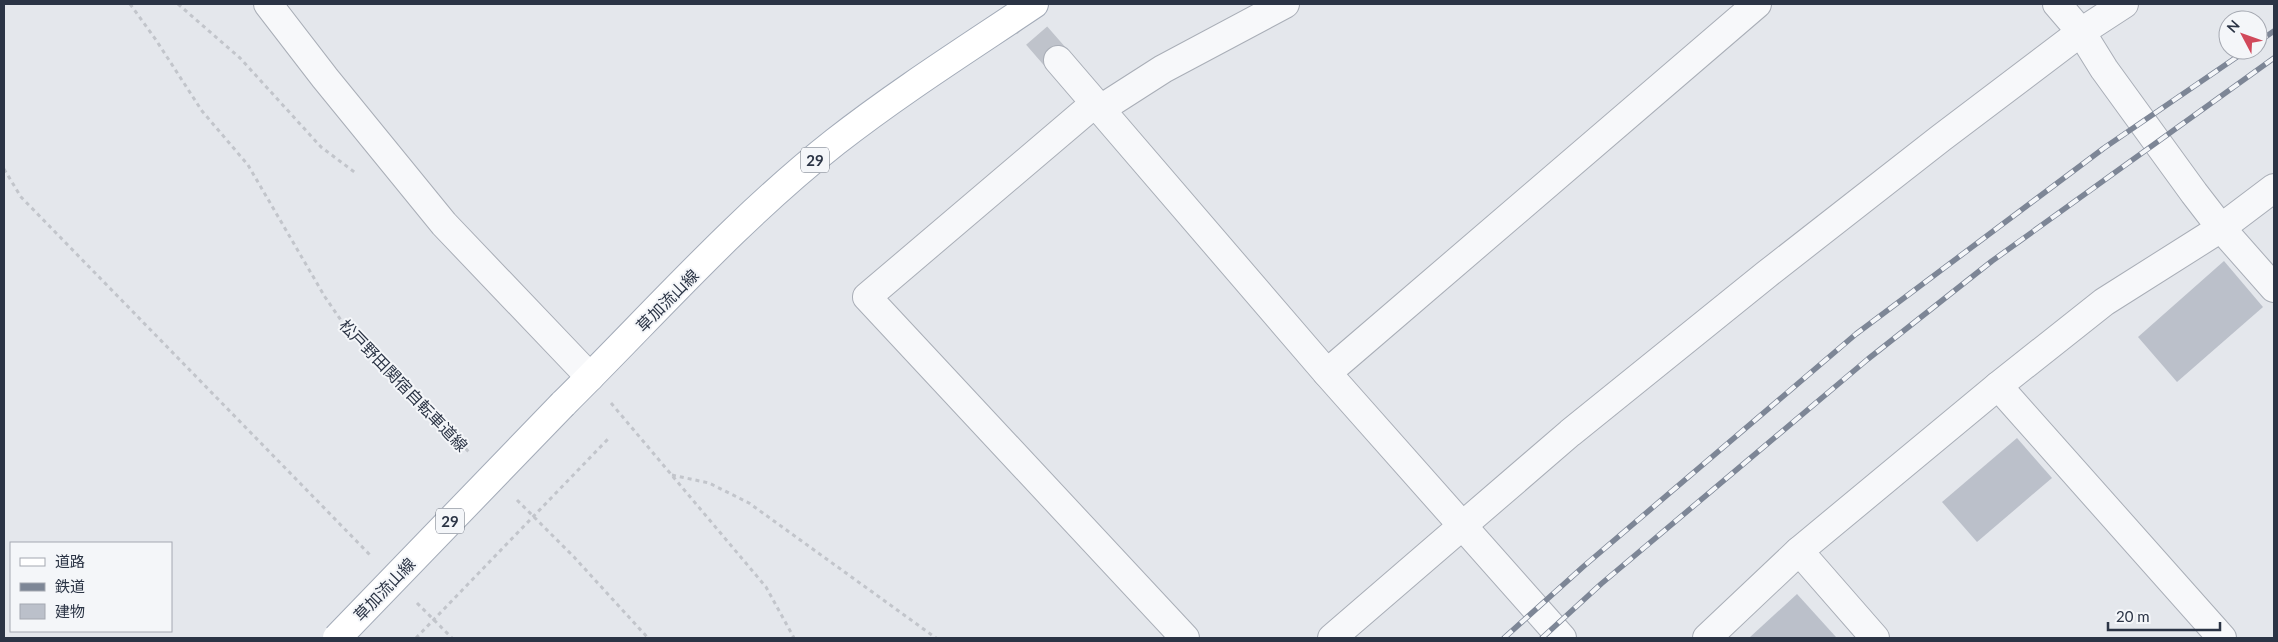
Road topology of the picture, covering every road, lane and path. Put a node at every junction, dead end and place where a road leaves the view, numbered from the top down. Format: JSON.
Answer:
{"nodes":[{"id":1,"x":130,"y":4,"type":"edge"},
{"id":2,"x":178,"y":4,"type":"edge"},
{"id":3,"x":268,"y":4,"type":"edge"},
{"id":4,"x":1034,"y":4,"type":"edge"},
{"id":5,"x":1285,"y":4,"type":"edge"},
{"id":6,"x":1757,"y":4,"type":"edge"},
{"id":7,"x":2057,"y":4,"type":"edge"},
{"id":8,"x":2124,"y":4,"type":"edge"},
{"id":9,"x":2081,"y":32,"type":"junction"},
{"id":10,"x":1058,"y":60,"type":"tunnel mouth"},
{"id":11,"x":1097,"y":107,"type":"junction"},
{"id":12,"x":4,"y":169,"type":"edge"},
{"id":13,"x":360,"y":175,"type":"dead end"},
{"id":14,"x":2274,"y":188,"type":"edge"},
{"id":15,"x":2221,"y":228,"type":"junction"},
{"id":16,"x":2274,"y":288,"type":"edge"},
{"id":17,"x":1327,"y":373,"type":"junction"},
{"id":18,"x":590,"y":377,"type":"junction"},
{"id":19,"x":1998,"y":386,"type":"junction"},
{"id":20,"x":609,"y":438,"type":"dead end"},
{"id":21,"x":476,"y":459,"type":"dead end"},
{"id":22,"x":671,"y":475,"type":"junction"},
{"id":23,"x":511,"y":494,"type":"dead end"},
{"id":24,"x":1462,"y":526,"type":"junction"},
{"id":25,"x":1799,"y":551,"type":"junction"},
{"id":26,"x":375,"y":561,"type":"dead end"},
{"id":27,"x":410,"y":596,"type":"dead end"},
{"id":28,"x":337,"y":638,"type":"edge"},
{"id":29,"x":416,"y":638,"type":"edge"},
{"id":30,"x":452,"y":638,"type":"edge"},
{"id":31,"x":648,"y":638,"type":"edge"},
{"id":32,"x":794,"y":638,"type":"edge"},
{"id":33,"x":936,"y":638,"type":"edge"},
{"id":34,"x":1185,"y":638,"type":"edge"},
{"id":35,"x":1332,"y":638,"type":"edge"},
{"id":36,"x":1562,"y":638,"type":"edge"},
{"id":37,"x":1707,"y":638,"type":"edge"},
{"id":38,"x":1875,"y":638,"type":"edge"},
{"id":39,"x":2222,"y":638,"type":"edge"}],
"edges":[{"from":1,"to":21,"type":"path","name":"松戸野田関宿自転車道線"},
{"from":2,"to":13,"type":"path"},
{"from":3,"to":18,"type":"street"},
{"from":4,"to":18,"type":"main road","name":"草加流山線","number":"29"},
{"from":5,"to":11,"type":"street"},
{"from":6,"to":17,"type":"street"},
{"from":7,"to":9,"type":"street"},
{"from":8,"to":9,"type":"street"},
{"from":9,"to":15,"type":"street"},
{"from":9,"to":24,"type":"street"},
{"from":10,"to":11,"type":"street"},
{"from":11,"to":17,"type":"street"},
{"from":11,"to":34,"type":"street"},
{"from":12,"to":26,"type":"path"},
{"from":14,"to":15,"type":"street"},
{"from":15,"to":16,"type":"street"},
{"from":15,"to":19,"type":"street"},
{"from":17,"to":24,"type":"street"},
{"from":18,"to":22,"type":"path"},
{"from":18,"to":28,"type":"main road","name":"草加流山線","number":"29","bridge":true},
{"from":19,"to":25,"type":"street"},
{"from":19,"to":39,"type":"street"},
{"from":20,"to":29,"type":"path","bridge":true},
{"from":22,"to":32,"type":"path"},
{"from":22,"to":33,"type":"path"},
{"from":23,"to":31,"type":"path"},
{"from":24,"to":35,"type":"street"},
{"from":24,"to":36,"type":"street"},
{"from":25,"to":37,"type":"street"},
{"from":25,"to":38,"type":"street"},
{"from":27,"to":30,"type":"path"}]}
